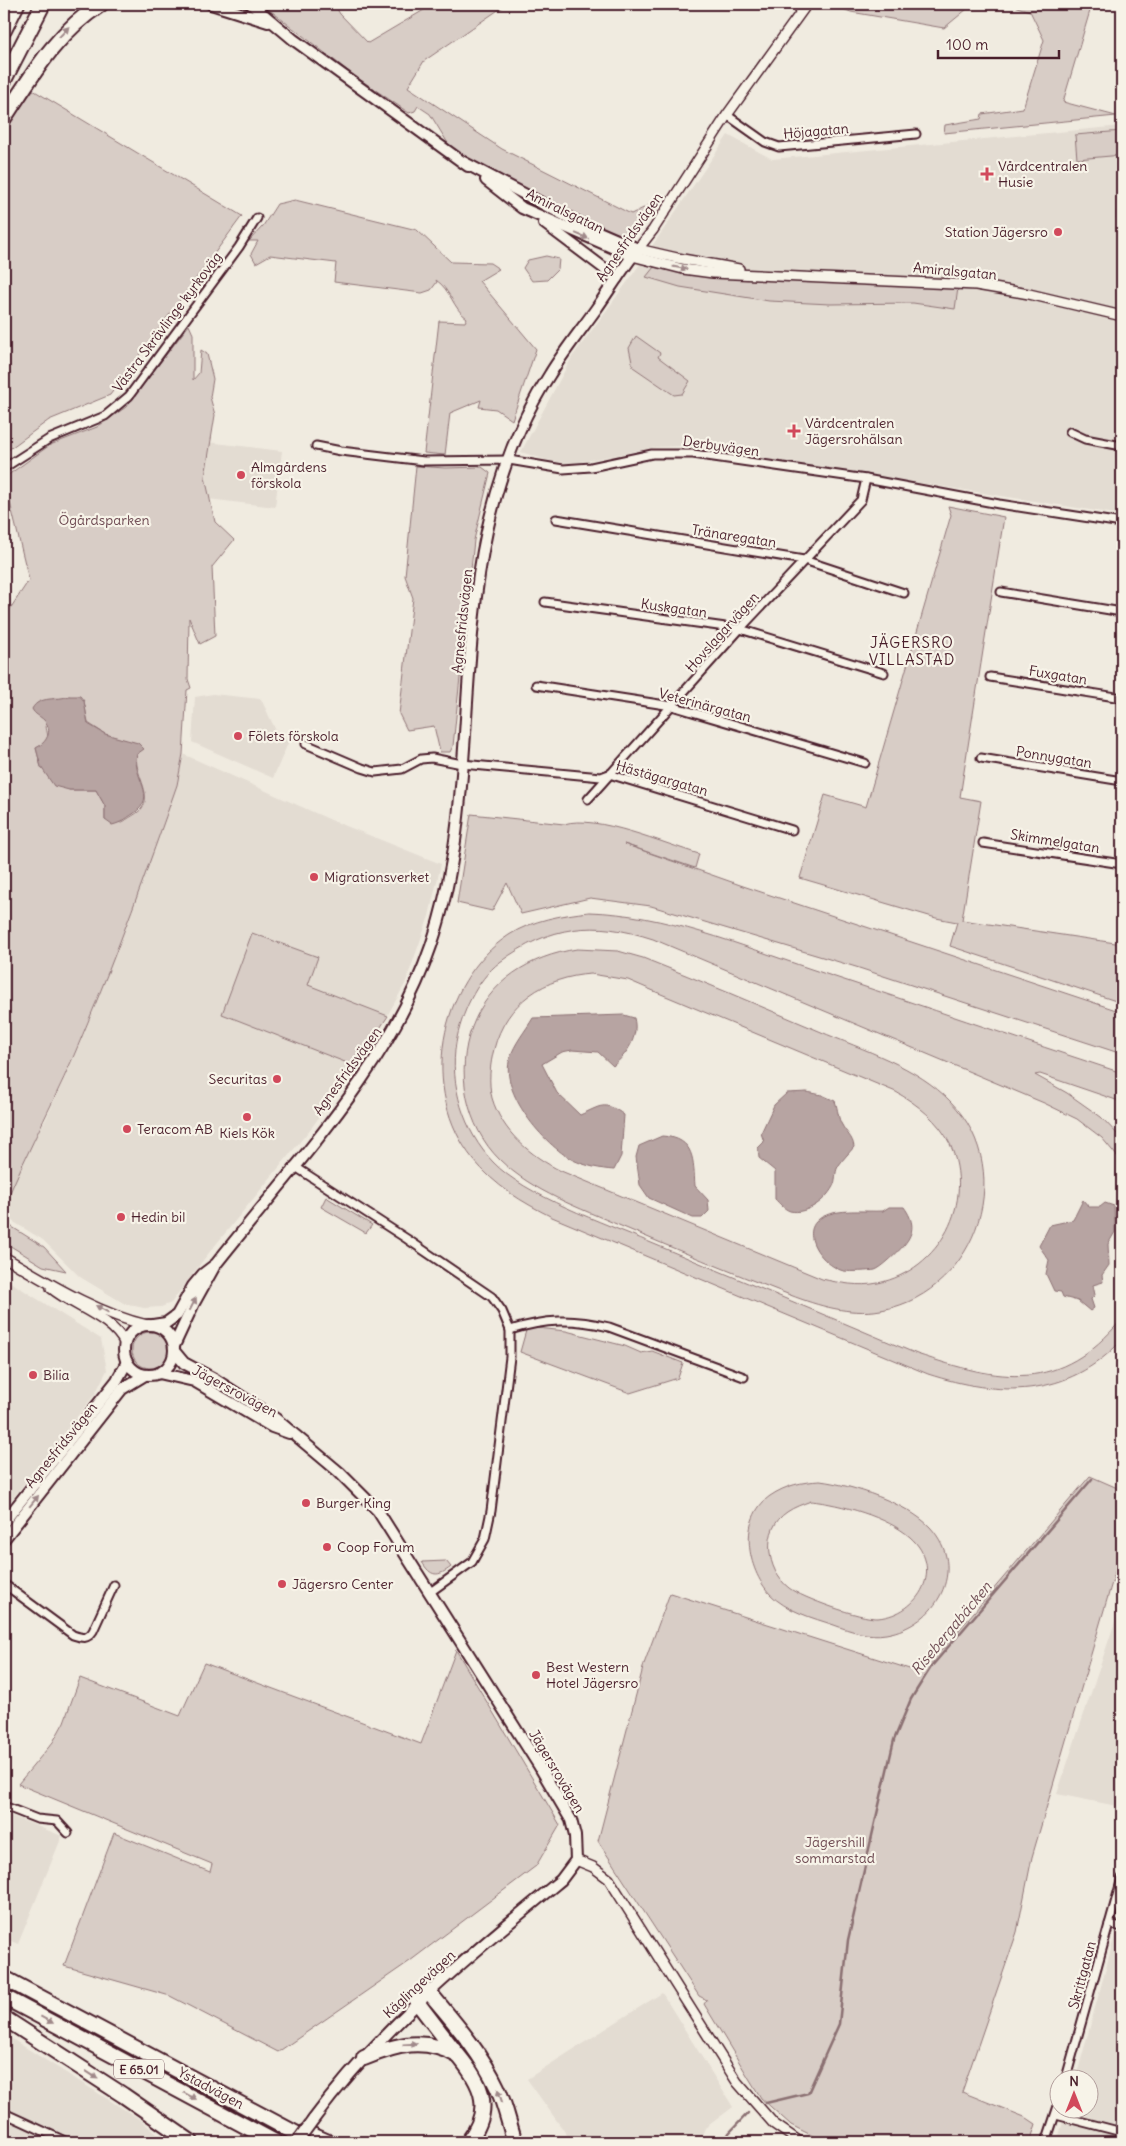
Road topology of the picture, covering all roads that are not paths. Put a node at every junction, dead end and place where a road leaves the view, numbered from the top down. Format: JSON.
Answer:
{"nodes":[{"id":1,"x":17,"y":4,"type":"edge"},
{"id":2,"x":43,"y":4,"type":"edge"},
{"id":3,"x":101,"y":4,"type":"edge"},
{"id":4,"x":211,"y":4,"type":"edge"},
{"id":5,"x":251,"y":4,"type":"edge"},
{"id":6,"x":807,"y":4,"type":"edge"},
{"id":7,"x":273,"y":24,"type":"junction"},
{"id":8,"x":4,"y":30,"type":"edge"},
{"id":9,"x":4,"y":80,"type":"edge"},
{"id":10,"x":727,"y":115,"type":"junction"},
{"id":11,"x":4,"y":118,"type":"edge"},
{"id":12,"x":916,"y":134,"type":"dead end"},
{"id":13,"x":463,"y":162,"type":"junction"},
{"id":14,"x":522,"y":208,"type":"junction"},
{"id":15,"x":1122,"y":212,"type":"edge"},
{"id":16,"x":1122,"y":217,"type":"edge"},
{"id":17,"x":257,"y":218,"type":"dead end"},
{"id":18,"x":635,"y":252,"type":"junction"},
{"id":19,"x":617,"y":278,"type":"junction"},
{"id":20,"x":1092,"y":309,"type":"junction"},
{"id":21,"x":1122,"y":316,"type":"edge"},
{"id":22,"x":1122,"y":321,"type":"edge"},
{"id":23,"x":1070,"y":432,"type":"dead end"},
{"id":24,"x":316,"y":446,"type":"dead end"},
{"id":25,"x":1122,"y":446,"type":"edge"},
{"id":26,"x":509,"y":460,"type":"junction"},
{"id":27,"x":4,"y":468,"type":"edge"},
{"id":28,"x":866,"y":479,"type":"junction"},
{"id":29,"x":556,"y":519,"type":"dead end"},
{"id":30,"x":1122,"y":523,"type":"edge"},
{"id":31,"x":804,"y":560,"type":"junction"},
{"id":32,"x":1001,"y":592,"type":"dead end"},
{"id":33,"x":904,"y":593,"type":"dead end"},
{"id":34,"x":545,"y":602,"type":"dead end"},
{"id":35,"x":1122,"y":612,"type":"edge"},
{"id":36,"x":740,"y":630,"type":"junction"},
{"id":37,"x":884,"y":673,"type":"dead end"},
{"id":38,"x":990,"y":677,"type":"dead end"},
{"id":39,"x":536,"y":685,"type":"dead end"},
{"id":40,"x":1122,"y":698,"type":"edge"},
{"id":41,"x":672,"y":706,"type":"junction"},
{"id":42,"x":306,"y":744,"type":"dead end"},
{"id":43,"x":981,"y":758,"type":"dead end"},
{"id":44,"x":865,"y":763,"type":"dead end"},
{"id":45,"x":462,"y":764,"type":"junction"},
{"id":46,"x":609,"y":774,"type":"junction"},
{"id":47,"x":1122,"y":781,"type":"edge"},
{"id":48,"x":588,"y":799,"type":"dead end"},
{"id":49,"x":792,"y":830,"type":"dead end"},
{"id":50,"x":983,"y":843,"type":"dead end"},
{"id":51,"x":1122,"y":864,"type":"edge"},
{"id":52,"x":294,"y":1166,"type":"junction"},
{"id":53,"x":4,"y":1257,"type":"edge"},
{"id":54,"x":216,"y":1264,"type":"junction"},
{"id":55,"x":39,"y":1278,"type":"junction"},
{"id":56,"x":150,"y":1325,"type":"junction"},
{"id":57,"x":510,"y":1330,"type":"junction"},
{"id":58,"x":125,"y":1344,"type":"junction"},
{"id":59,"x":174,"y":1349,"type":"junction"},
{"id":60,"x":127,"y":1362,"type":"junction"},
{"id":61,"x":159,"y":1373,"type":"junction"},
{"id":62,"x":145,"y":1375,"type":"junction"},
{"id":63,"x":744,"y":1378,"type":"dead end"},
{"id":64,"x":296,"y":1436,"type":"junction"},
{"id":65,"x":4,"y":1522,"type":"edge"},
{"id":66,"x":4,"y":1539,"type":"edge"},
{"id":67,"x":4,"y":1584,"type":"edge"},
{"id":68,"x":114,"y":1585,"type":"dead end"},
{"id":69,"x":429,"y":1594,"type":"junction"},
{"id":70,"x":4,"y":1806,"type":"edge"},
{"id":71,"x":68,"y":1833,"type":"dead end"},
{"id":72,"x":576,"y":1860,"type":"junction"},
{"id":73,"x":1122,"y":1878,"type":"edge"},
{"id":74,"x":1109,"y":1924,"type":"junction"},
{"id":75,"x":1122,"y":1928,"type":"edge"},
{"id":76,"x":4,"y":1978,"type":"edge"},
{"id":77,"x":428,"y":1991,"type":"junction"},
{"id":78,"x":4,"y":1997,"type":"edge"},
{"id":79,"x":417,"y":2002,"type":"junction"},
{"id":80,"x":4,"y":2018,"type":"edge"},
{"id":81,"x":460,"y":2057,"type":"junction"},
{"id":82,"x":364,"y":2058,"type":"junction"},
{"id":83,"x":1069,"y":2068,"type":"edge"},
{"id":84,"x":241,"y":2104,"type":"junction"},
{"id":85,"x":4,"y":2113,"type":"edge"},
{"id":86,"x":1055,"y":2118,"type":"edge"},
{"id":87,"x":1068,"y":2118,"type":"edge"},
{"id":88,"x":1122,"y":2132,"type":"edge"},
{"id":89,"x":67,"y":2142,"type":"edge"},
{"id":90,"x":191,"y":2142,"type":"edge"},
{"id":91,"x":275,"y":2142,"type":"edge"},
{"id":92,"x":297,"y":2142,"type":"edge"},
{"id":93,"x":312,"y":2142,"type":"edge"},
{"id":94,"x":328,"y":2142,"type":"edge"},
{"id":95,"x":468,"y":2142,"type":"edge"},
{"id":96,"x":515,"y":2142,"type":"edge"},
{"id":97,"x":800,"y":2142,"type":"edge"},
{"id":98,"x":1046,"y":2142,"type":"edge"}],
"edges":[{"from":1,"to":8,"type":"highway"},
{"from":2,"to":9,"type":"highway"},
{"from":11,"to":3,"type":"highway","one_way":true},
{"from":4,"to":7,"type":"main road","name":"Amiralsgatan"},
{"from":5,"to":7,"type":"main road","name":"Amiralsgatan"},
{"from":6,"to":10,"type":"street","name":"Agnesfridsvägen"},
{"from":7,"to":13,"type":"main road","name":"Amiralsgatan"},
{"from":10,"to":12,"type":"street","name":"Höjagatan"},
{"from":10,"to":18,"type":"street","name":"Agnesfridsvägen"},
{"from":13,"to":14,"type":"main road","name":"Amiralsgatan"},
{"from":13,"to":18,"type":"main road","name":"Amiralsgatan"},
{"from":14,"to":18,"type":"main road","name":"Amiralsgatan","one_way":true},
{"from":14,"to":19,"type":"main road"},
{"from":15,"to":16,"type":"street"},
{"from":17,"to":27,"type":"street","name":"Västra Skrävlinge kyrkoväg"},
{"from":18,"to":19,"type":"main road","name":"Agnesfridsvägen"},
{"from":18,"to":20,"type":"street","name":"Amiralsgatan"},
{"from":19,"to":26,"type":"main road","name":"Agnesfridsvägen"},
{"from":20,"to":21,"type":"street","name":"Amiralsgatan"},
{"from":20,"to":22,"type":"street","name":"Amiralsgatan"},
{"from":23,"to":25,"type":"street"},
{"from":24,"to":26,"type":"street","name":"Derbyvägen"},
{"from":26,"to":28,"type":"street","name":"Derbyvägen"},
{"from":26,"to":45,"type":"main road","name":"Agnesfridsvägen"},
{"from":28,"to":30,"type":"street","name":"Derbyvägen"},
{"from":28,"to":31,"type":"street","name":"Hovslagarvägen"},
{"from":29,"to":31,"type":"street","name":"Tränaregatan"},
{"from":31,"to":33,"type":"street","name":"Tränaregatan"},
{"from":31,"to":36,"type":"street","name":"Hovslagarvägen"},
{"from":32,"to":35,"type":"street"},
{"from":34,"to":36,"type":"street","name":"Kuskgatan"},
{"from":36,"to":37,"type":"street","name":"Kuskgatan"},
{"from":36,"to":41,"type":"street","name":"Hovslagarvägen"},
{"from":38,"to":40,"type":"street","name":"Fuxgatan"},
{"from":39,"to":41,"type":"street","name":"Veterinärgatan"},
{"from":41,"to":44,"type":"street","name":"Veterinärgatan"},
{"from":41,"to":46,"type":"street","name":"Hovslagarvägen"},
{"from":42,"to":45,"type":"street","name":"Hästägargatan"},
{"from":43,"to":47,"type":"street","name":"Ponnygatan"},
{"from":45,"to":46,"type":"street","name":"Hästägargatan"},
{"from":45,"to":52,"type":"main road","name":"Agnesfridsvägen"},
{"from":46,"to":48,"type":"street","name":"Hovslagarvägen"},
{"from":46,"to":49,"type":"street","name":"Hästägargatan"},
{"from":50,"to":51,"type":"street","name":"Skimmelgatan"},
{"from":52,"to":54,"type":"main road","name":"Agnesfridsvägen"},
{"from":52,"to":57,"type":"street"},
{"from":53,"to":55,"type":"street"},
{"from":54,"to":56,"type":"main road","name":"Agnesfridsvägen"},
{"from":59,"to":54,"type":"main road","name":"Agnesfridsvägen","one_way":true},
{"from":56,"to":55,"type":"street","one_way":true},
{"from":55,"to":58,"type":"street"},
{"from":56,"to":58,"type":"main road"},
{"from":56,"to":59,"type":"main road"},
{"from":57,"to":63,"type":"street"},
{"from":57,"to":69,"type":"street"},
{"from":58,"to":60,"type":"main road"},
{"from":59,"to":61,"type":"main road"},
{"from":59,"to":64,"type":"main road","name":"Jägersrovägen"},
{"from":60,"to":62,"type":"main road"},
{"from":60,"to":65,"type":"main road","name":"Agnesfridsvägen"},
{"from":61,"to":62,"type":"main road"},
{"from":61,"to":64,"type":"main road","name":"Jägersrovägen"},
{"from":66,"to":62,"type":"main road","name":"Agnesfridsvägen","one_way":true},
{"from":64,"to":69,"type":"main road","name":"Jägersrovägen"},
{"from":67,"to":68,"type":"street"},
{"from":69,"to":72,"type":"main road","name":"Jägersrovägen"},
{"from":70,"to":71,"type":"street"},
{"from":72,"to":77,"type":"main road","name":"Käglingevägen"},
{"from":72,"to":97,"type":"street"},
{"from":73,"to":74,"type":"street","name":"Skrittgatan"},
{"from":74,"to":75,"type":"street"},
{"from":74,"to":83,"type":"street","name":"Skrittgatan"},
{"from":76,"to":84,"type":"highway","name":"Ystadvägen","number":"E 65.01"},
{"from":77,"to":79,"type":"main road","name":"Käglingevägen"},
{"from":96,"to":77,"type":"highway","one_way":true},
{"from":78,"to":91,"type":"highway","name":"Ystadvägen","number":"E 65.01","one_way":true},
{"from":79,"to":81,"type":"highway"},
{"from":79,"to":82,"type":"main road","name":"Käglingevägen"},
{"from":80,"to":90,"type":"highway","one_way":true},
{"from":82,"to":81,"type":"highway","one_way":true},
{"from":81,"to":95,"type":"highway"},
{"from":82,"to":92,"type":"main road","name":"Käglingevägen","bridge":true},
{"from":84,"to":93,"type":"highway","name":"Ystadvägen","number":"E 65.01"},
{"from":84,"to":94,"type":"highway"},
{"from":85,"to":89,"type":"street"},
{"from":86,"to":98,"type":"street"},
{"from":87,"to":88,"type":"street"}]}
